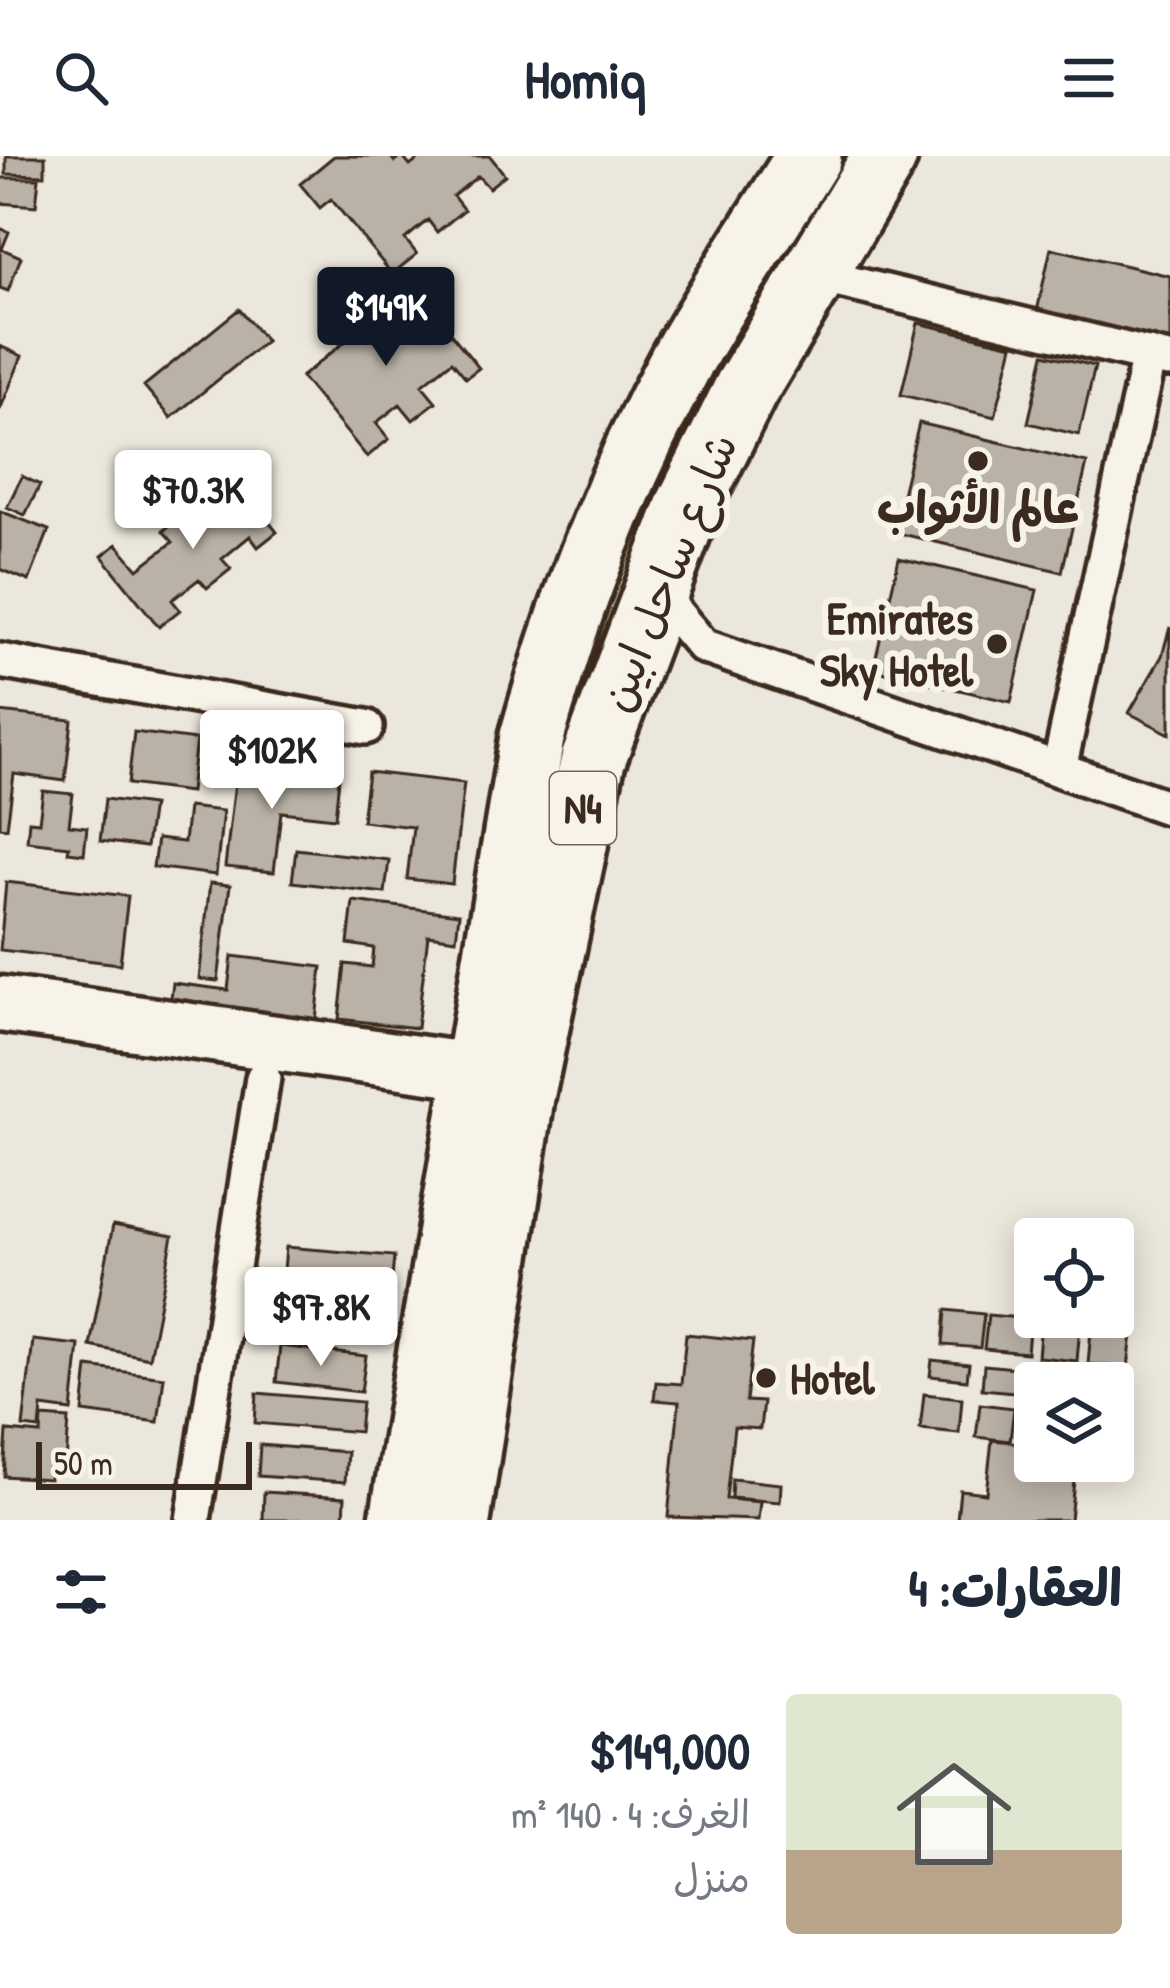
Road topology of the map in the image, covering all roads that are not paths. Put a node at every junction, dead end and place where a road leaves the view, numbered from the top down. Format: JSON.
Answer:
{"nodes":[{"id":1,"x":809,"y":156,"type":"edge"},
{"id":2,"x":885,"y":156,"type":"edge"},
{"id":3,"x":811,"y":274,"type":"junction"},
{"id":4,"x":1160,"y":358,"type":"edge"},
{"id":5,"x":654,"y":588,"type":"junction"},
{"id":6,"x":703,"y":646,"type":"junction"},
{"id":7,"x":0,"y":662,"type":"edge"},
{"id":8,"x":624,"y":667,"type":"junction"},
{"id":9,"x":365,"y":727,"type":"dead end"},
{"id":10,"x":1059,"y":769,"type":"junction"},
{"id":11,"x":1170,"y":808,"type":"edge"},
{"id":12,"x":0,"y":1004,"type":"edge"},
{"id":13,"x":0,"y":1035,"type":"edge"},
{"id":14,"x":266,"y":1062,"type":"junction"},
{"id":15,"x":488,"y":1092,"type":"junction"},
{"id":16,"x":194,"y":1520,"type":"edge"},
{"id":17,"x":402,"y":1520,"type":"edge"},
{"id":18,"x":458,"y":1520,"type":"edge"}],
"edges":[{"from":1,"to":15,"type":"highway","name":"شارع ساحل ابين","number":"N4"},
{"from":2,"to":3,"type":"highway","name":"شارع ساحل ابين","number":"N4"},
{"from":3,"to":4,"type":"street"},
{"from":3,"to":5,"type":"highway","name":"شارع ساحل ابين","number":"N4"},
{"from":4,"to":10,"type":"street"},
{"from":5,"to":6,"type":"street"},
{"from":5,"to":8,"type":"highway","name":"شارع ساحل ابين","number":"N4"},
{"from":6,"to":8,"type":"street"},
{"from":6,"to":10,"type":"street"},
{"from":7,"to":9,"type":"street"},
{"from":8,"to":15,"type":"highway","name":"شارع ساحل ابين","number":"N4"},
{"from":10,"to":11,"type":"street"},
{"from":12,"to":14,"type":"main road"},
{"from":13,"to":14,"type":"main road"},
{"from":14,"to":15,"type":"main road"},
{"from":14,"to":16,"type":"street"},
{"from":15,"to":17,"type":"highway","name":"شارع ساحل ابين","number":"N4"},
{"from":15,"to":18,"type":"highway","name":"شارع ساحل ابين","number":"N4"}]}
